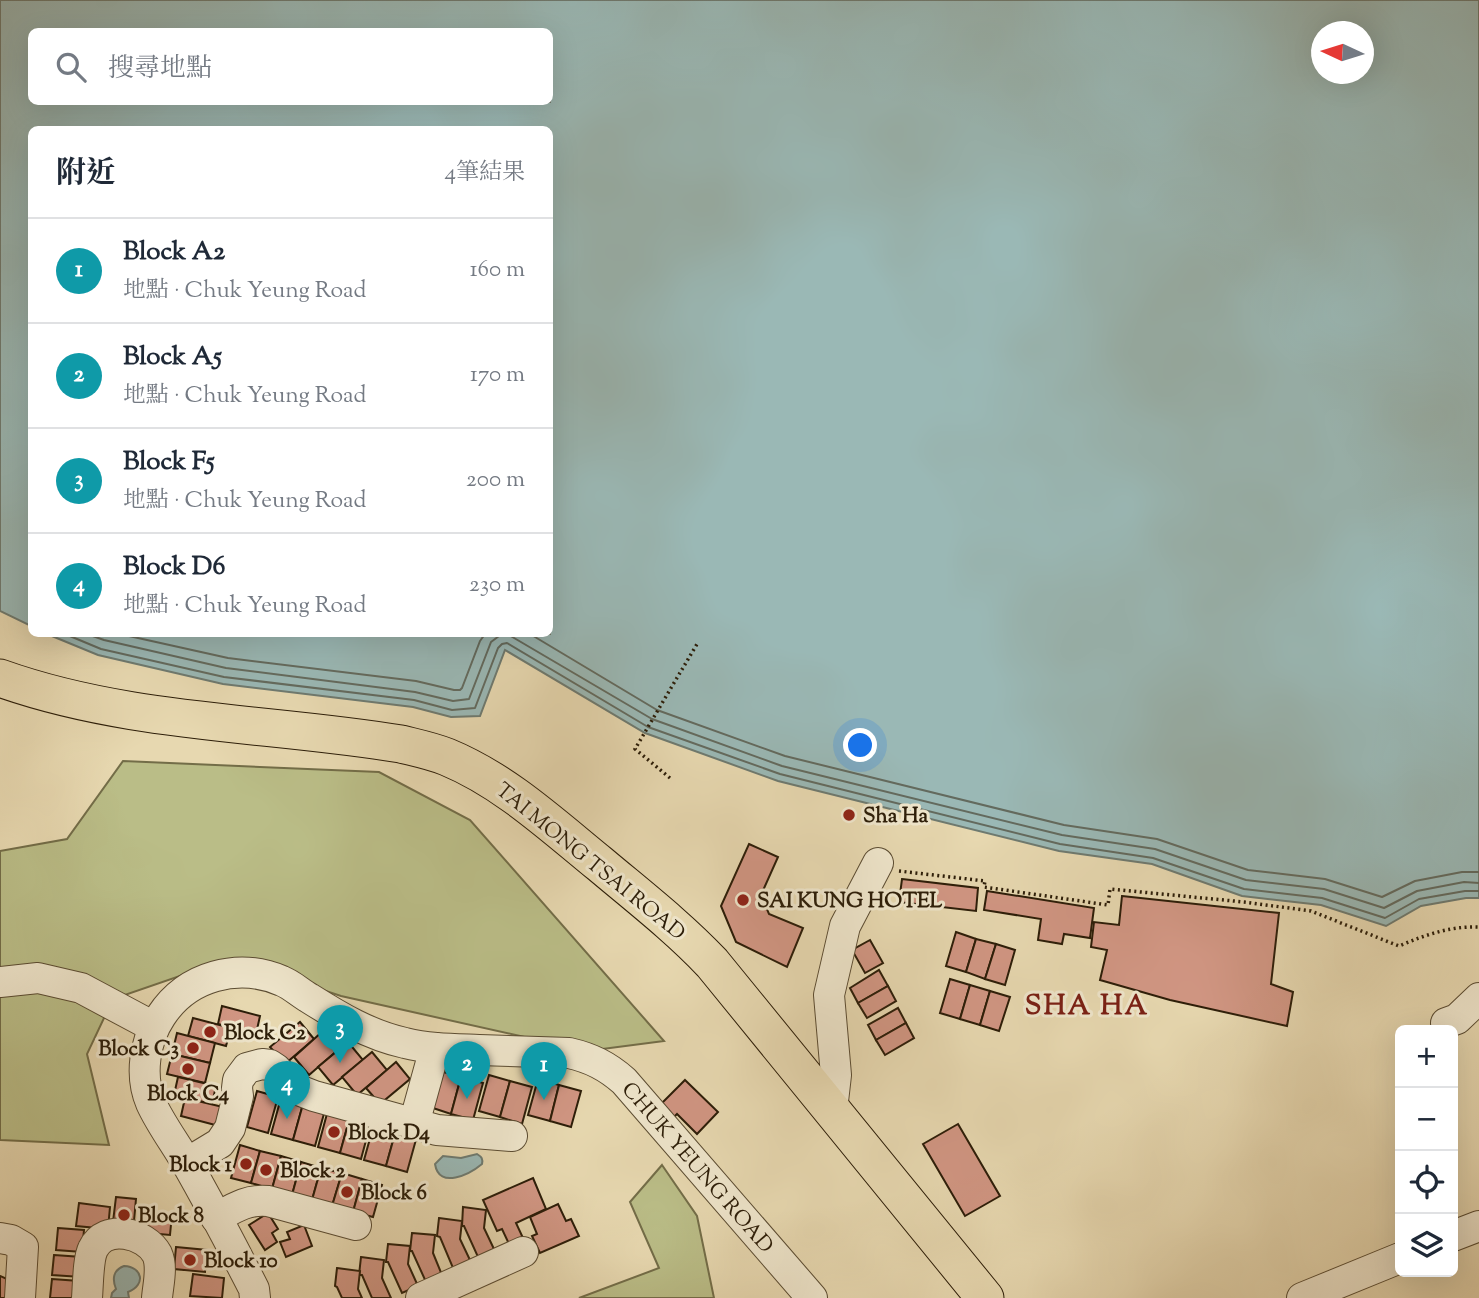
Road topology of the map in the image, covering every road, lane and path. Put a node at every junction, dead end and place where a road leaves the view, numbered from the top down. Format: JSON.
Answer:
{"nodes":[{"id":1,"x":697,"y":644,"type":"dead end"},
{"id":2,"x":0,"y":678,"type":"edge"},
{"id":3,"x":670,"y":778,"type":"dead end"},
{"id":4,"x":878,"y":863,"type":"joint"},
{"id":5,"x":1479,"y":927,"type":"edge"},
{"id":6,"x":0,"y":982,"type":"edge"},
{"id":7,"x":1479,"y":998,"type":"edge"},
{"id":8,"x":1461,"y":1021,"type":"edge"},
{"id":9,"x":154,"y":1027,"type":"junction"},
{"id":10,"x":435,"y":1048,"type":"junction"},
{"id":11,"x":832,"y":1110,"type":"junction"},
{"id":12,"x":414,"y":1124,"type":"junction"},
{"id":13,"x":512,"y":1136,"type":"dead end"},
{"id":14,"x":187,"y":1163,"type":"junction"},
{"id":15,"x":216,"y":1217,"type":"junction"},
{"id":16,"x":356,"y":1225,"type":"dead end"},
{"id":17,"x":1479,"y":1226,"type":"edge"},
{"id":18,"x":1458,"y":1234,"type":"edge"},
{"id":19,"x":0,"y":1238,"type":"edge"},
{"id":20,"x":523,"y":1252,"type":"dead end"},
{"id":21,"x":1395,"y":1260,"type":"edge"},
{"id":22,"x":20,"y":1298,"type":"edge"},
{"id":23,"x":87,"y":1298,"type":"edge"},
{"id":24,"x":157,"y":1298,"type":"edge"},
{"id":25,"x":255,"y":1298,"type":"edge"},
{"id":26,"x":421,"y":1298,"type":"edge"},
{"id":27,"x":812,"y":1298,"type":"edge"},
{"id":28,"x":985,"y":1298,"type":"edge"},
{"id":29,"x":1302,"y":1298,"type":"edge"}],
"edges":[{"from":1,"to":3,"type":"path"},
{"from":2,"to":11,"type":"main road","name":"TAI MONG TSAI ROAD"},
{"from":4,"to":5,"type":"path"},
{"from":4,"to":11,"type":"street"},
{"from":6,"to":9,"type":"street"},
{"from":7,"to":8,"type":"street"},
{"from":9,"to":10,"type":"street","name":"CHUK YEUNG ROAD"},
{"from":9,"to":14,"type":"street","name":"CHUK YEUNG ROAD"},
{"from":10,"to":12,"type":"street"},
{"from":10,"to":27,"type":"street","name":"CHUK YEUNG ROAD"},
{"from":11,"to":28,"type":"main road","name":"TAI MONG TSAI ROAD"},
{"from":12,"to":13,"type":"street"},
{"from":12,"to":14,"type":"street"},
{"from":14,"to":15,"type":"street","name":"CHUK YEUNG ROAD"},
{"from":15,"to":16,"type":"street"},
{"from":15,"to":25,"type":"street","name":"CHUK YEUNG ROAD"},
{"from":17,"to":18,"type":"street"},
{"from":19,"to":22,"type":"street"},
{"from":20,"to":26,"type":"street"},
{"from":21,"to":29,"type":"street"},
{"from":23,"to":24,"type":"street"}]}
